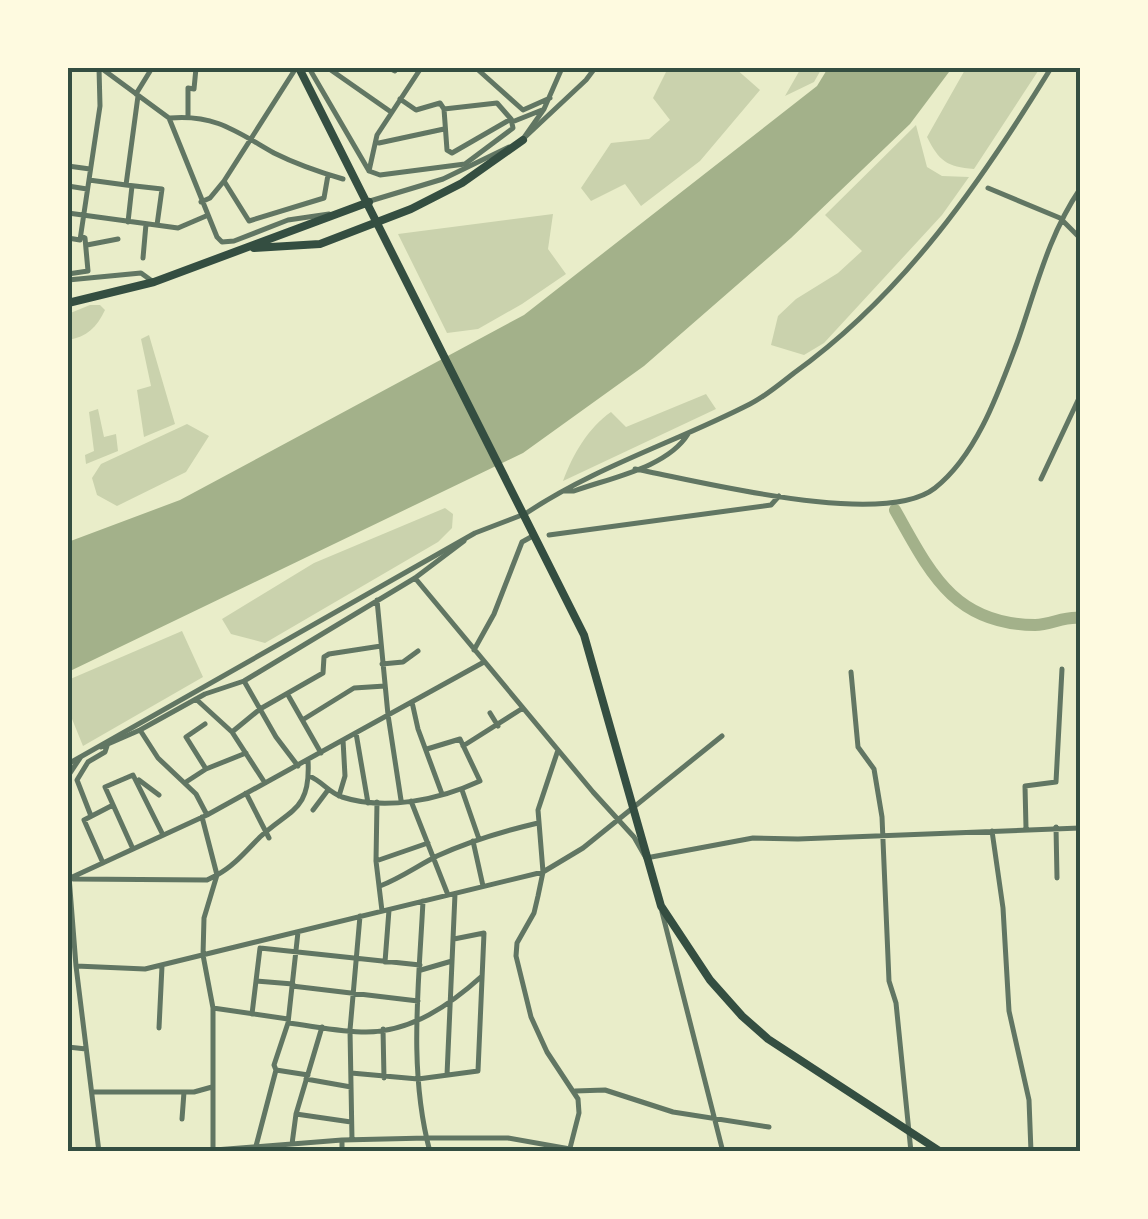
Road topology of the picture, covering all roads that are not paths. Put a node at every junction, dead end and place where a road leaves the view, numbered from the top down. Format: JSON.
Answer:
{"nodes":[{"id":1,"x":100,"y":68,"type":"edge"},
{"id":2,"x":152,"y":68,"type":"edge"},
{"id":3,"x":196,"y":68,"type":"edge"},
{"id":4,"x":297,"y":68,"type":"edge"},
{"id":5,"x":308,"y":68,"type":"edge"},
{"id":6,"x":328,"y":68,"type":"edge"},
{"id":7,"x":345,"y":68,"type":"edge"},
{"id":8,"x":421,"y":68,"type":"edge"},
{"id":9,"x":476,"y":68,"type":"edge"},
{"id":10,"x":562,"y":68,"type":"edge"},
{"id":11,"x":595,"y":68,"type":"edge"},
{"id":12,"x":1051,"y":68,"type":"edge"},
{"id":13,"x":339,"y":76,"type":"junction"},
{"id":14,"x":137,"y":95,"type":"junction"},
{"id":15,"x":400,"y":98,"type":"junction"},
{"id":16,"x":550,"y":98,"type":"junction"},
{"id":17,"x":444,"y":109,"type":"junction"},
{"id":18,"x":544,"y":110,"type":"junction"},
{"id":19,"x":392,"y":112,"type":"junction"},
{"id":20,"x":188,"y":116,"type":"junction"},
{"id":21,"x":169,"y":118,"type":"junction"},
{"id":22,"x":512,"y":120,"type":"junction"},
{"id":23,"x":444,"y":129,"type":"junction"},
{"id":24,"x":250,"y":136,"type":"junction"},
{"id":25,"x":523,"y":140,"type":"junction"},
{"id":26,"x":378,"y":143,"type":"junction"},
{"id":27,"x":469,"y":164,"type":"junction"},
{"id":28,"x":68,"y":166,"type":"edge"},
{"id":29,"x":90,"y":170,"type":"junction"},
{"id":30,"x":369,"y":171,"type":"junction"},
{"id":31,"x":328,"y":174,"type":"junction"},
{"id":32,"x":342,"y":179,"type":"dead end"},
{"id":33,"x":88,"y":180,"type":"junction"},
{"id":34,"x":224,"y":181,"type":"junction"},
{"id":35,"x":129,"y":185,"type":"junction"},
{"id":36,"x":68,"y":186,"type":"edge"},
{"id":37,"x":988,"y":188,"type":"dead end"},
{"id":38,"x":1080,"y":188,"type":"edge"},
{"id":39,"x":87,"y":189,"type":"junction"},
{"id":40,"x":201,"y":202,"type":"junction"},
{"id":41,"x":370,"y":204,"type":"junction"},
{"id":42,"x":346,"y":212,"type":"junction"},
{"id":43,"x":68,"y":213,"type":"edge"},
{"id":44,"x":83,"y":216,"type":"junction"},
{"id":45,"x":207,"y":216,"type":"junction"},
{"id":46,"x":1060,"y":218,"type":"junction"},
{"id":47,"x":128,"y":222,"type":"junction"},
{"id":48,"x":146,"y":224,"type":"junction"},
{"id":49,"x":157,"y":225,"type":"junction"},
{"id":50,"x":80,"y":236,"type":"junction"},
{"id":51,"x":68,"y":238,"type":"edge"},
{"id":52,"x":1080,"y":238,"type":"edge"},
{"id":53,"x":118,"y":239,"type":"dead end"},
{"id":54,"x":86,"y":245,"type":"junction"},
{"id":55,"x":244,"y":248,"type":"junction"},
{"id":56,"x":143,"y":258,"type":"dead end"},
{"id":57,"x":68,"y":274,"type":"edge"},
{"id":58,"x":154,"y":282,"type":"junction"},
{"id":59,"x":68,"y":303,"type":"edge"},
{"id":60,"x":1080,"y":396,"type":"edge"},
{"id":61,"x":689,"y":432,"type":"junction"},
{"id":62,"x":635,"y":469,"type":"junction"},
{"id":63,"x":1042,"y":478,"type":"dead end"},
{"id":64,"x":560,"y":490,"type":"junction"},
{"id":65,"x":779,"y":496,"type":"junction"},
{"id":66,"x":525,"y":514,"type":"junction"},
{"id":67,"x":474,"y":533,"type":"junction"},
{"id":68,"x":549,"y":535,"type":"dead end"},
{"id":69,"x":530,"y":537,"type":"dead end"},
{"id":70,"x":415,"y":578,"type":"junction"},
{"id":71,"x":377,"y":600,"type":"junction"},
{"id":72,"x":381,"y":646,"type":"junction"},
{"id":73,"x":474,"y":650,"type":"junction"},
{"id":74,"x":418,"y":651,"type":"dead end"},
{"id":75,"x":484,"y":662,"type":"junction"},
{"id":76,"x":382,"y":664,"type":"junction"},
{"id":77,"x":1062,"y":669,"type":"dead end"},
{"id":78,"x":851,"y":672,"type":"dead end"},
{"id":79,"x":244,"y":681,"type":"junction"},
{"id":80,"x":384,"y":686,"type":"junction"},
{"id":81,"x":288,"y":695,"type":"junction"},
{"id":82,"x":197,"y":700,"type":"junction"},
{"id":83,"x":412,"y":702,"type":"junction"},
{"id":84,"x":522,"y":708,"type":"junction"},
{"id":85,"x":260,"y":709,"type":"junction"},
{"id":86,"x":490,"y":713,"type":"dead end"},
{"id":87,"x":388,"y":715,"type":"junction"},
{"id":88,"x":304,"y":720,"type":"junction"},
{"id":89,"x":205,"y":724,"type":"dead end"},
{"id":90,"x":498,"y":726,"type":"junction"},
{"id":91,"x":140,"y":730,"type":"junction"},
{"id":92,"x":232,"y":732,"type":"junction"},
{"id":93,"x":356,"y":733,"type":"junction"},
{"id":94,"x":722,"y":736,"type":"dead end"},
{"id":95,"x":344,"y":740,"type":"junction"},
{"id":96,"x":107,"y":746,"type":"junction"},
{"id":97,"x":463,"y":746,"type":"junction"},
{"id":98,"x":95,"y":748,"type":"junction"},
{"id":99,"x":427,"y":749,"type":"junction"},
{"id":100,"x":558,"y":750,"type":"junction"},
{"id":101,"x":321,"y":753,"type":"junction"},
{"id":102,"x":246,"y":754,"type":"junction"},
{"id":103,"x":81,"y":757,"type":"junction"},
{"id":104,"x":308,"y":760,"type":"junction"},
{"id":105,"x":68,"y":764,"type":"edge"},
{"id":106,"x":298,"y":766,"type":"junction"},
{"id":107,"x":206,"y":769,"type":"junction"},
{"id":108,"x":133,"y":775,"type":"junction"},
{"id":109,"x":68,"y":776,"type":"edge"},
{"id":110,"x":309,"y":776,"type":"junction"},
{"id":111,"x":185,"y":782,"type":"junction"},
{"id":112,"x":265,"y":783,"type":"junction"},
{"id":113,"x":462,"y":789,"type":"junction"},
{"id":114,"x":328,"y":790,"type":"junction"},
{"id":115,"x":246,"y":793,"type":"junction"},
{"id":116,"x":159,"y":795,"type":"dead end"},
{"id":117,"x":442,"y":795,"type":"junction"},
{"id":118,"x":339,"y":796,"type":"junction"},
{"id":119,"x":412,"y":801,"type":"junction"},
{"id":120,"x":377,"y":802,"type":"junction"},
{"id":121,"x":401,"y":802,"type":"junction"},
{"id":122,"x":368,"y":803,"type":"junction"},
{"id":123,"x":114,"y":805,"type":"junction"},
{"id":124,"x":312,"y":810,"type":"dead end"},
{"id":125,"x":633,"y":810,"type":"junction"},
{"id":126,"x":90,"y":816,"type":"junction"},
{"id":127,"x":205,"y":816,"type":"junction"},
{"id":128,"x":617,"y":820,"type":"junction"},
{"id":129,"x":538,"y":823,"type":"junction"},
{"id":130,"x":1026,"y":828,"type":"junction"},
{"id":131,"x":1056,"y":828,"type":"junction"},
{"id":132,"x":1080,"y":828,"type":"edge"},
{"id":133,"x":992,"y":831,"type":"junction"},
{"id":134,"x":268,"y":834,"type":"junction"},
{"id":135,"x":163,"y":835,"type":"junction"},
{"id":136,"x":884,"y":835,"type":"junction"},
{"id":137,"x":476,"y":840,"type":"junction"},
{"id":138,"x":428,"y":843,"type":"junction"},
{"id":139,"x":133,"y":849,"type":"junction"},
{"id":140,"x":434,"y":858,"type":"junction"},
{"id":141,"x":646,"y":858,"type":"junction"},
{"id":142,"x":376,"y":861,"type":"junction"},
{"id":143,"x":103,"y":863,"type":"junction"},
{"id":144,"x":68,"y":864,"type":"edge"},
{"id":145,"x":543,"y":872,"type":"junction"},
{"id":146,"x":217,"y":876,"type":"junction"},
{"id":147,"x":1057,"y":878,"type":"dead end"},
{"id":148,"x":68,"y":879,"type":"edge"},
{"id":149,"x":380,"y":886,"type":"junction"},
{"id":150,"x":483,"y":886,"type":"junction"},
{"id":151,"x":452,"y":894,"type":"junction"},
{"id":152,"x":423,"y":901,"type":"junction"},
{"id":153,"x":661,"y":906,"type":"junction"},
{"id":154,"x":386,"y":910,"type":"junction"},
{"id":155,"x":360,"y":916,"type":"junction"},
{"id":156,"x":298,"y":932,"type":"junction"},
{"id":157,"x":71,"y":939,"type":"edge"},
{"id":158,"x":454,"y":939,"type":"junction"},
{"id":159,"x":259,"y":945,"type":"junction"},
{"id":160,"x":296,"y":952,"type":"junction"},
{"id":161,"x":203,"y":955,"type":"junction"},
{"id":162,"x":356,"y":958,"type":"junction"},
{"id":163,"x":452,"y":960,"type":"junction"},
{"id":164,"x":385,"y":962,"type":"junction"},
{"id":165,"x":162,"y":965,"type":"junction"},
{"id":166,"x":76,"y":966,"type":"junction"},
{"id":167,"x":420,"y":968,"type":"junction"},
{"id":168,"x":482,"y":976,"type":"junction"},
{"id":169,"x":68,"y":978,"type":"edge"},
{"id":170,"x":77,"y":978,"type":"junction"},
{"id":171,"x":256,"y":980,"type":"junction"},
{"id":172,"x":293,"y":985,"type":"junction"},
{"id":173,"x":353,"y":993,"type":"junction"},
{"id":174,"x":418,"y":1001,"type":"junction"},
{"id":175,"x":449,"y":1006,"type":"junction"},
{"id":176,"x":212,"y":1008,"type":"junction"},
{"id":177,"x":252,"y":1014,"type":"junction"},
{"id":178,"x":288,"y":1021,"type":"junction"},
{"id":179,"x":416,"y":1021,"type":"junction"},
{"id":180,"x":322,"y":1027,"type":"junction"},
{"id":181,"x":159,"y":1028,"type":"dead end"},
{"id":182,"x":383,"y":1029,"type":"junction"},
{"id":183,"x":350,"y":1030,"type":"junction"},
{"id":184,"x":68,"y":1047,"type":"edge"},
{"id":185,"x":86,"y":1048,"type":"junction"},
{"id":186,"x":276,"y":1070,"type":"junction"},
{"id":187,"x":351,"y":1073,"type":"junction"},
{"id":188,"x":447,"y":1075,"type":"junction"},
{"id":189,"x":307,"y":1077,"type":"junction"},
{"id":190,"x":384,"y":1078,"type":"junction"},
{"id":191,"x":418,"y":1079,"type":"junction"},
{"id":192,"x":212,"y":1087,"type":"junction"},
{"id":193,"x":351,"y":1087,"type":"junction"},
{"id":194,"x":575,"y":1091,"type":"junction"},
{"id":195,"x":92,"y":1092,"type":"junction"},
{"id":196,"x":184,"y":1092,"type":"junction"},
{"id":197,"x":296,"y":1114,"type":"junction"},
{"id":198,"x":182,"y":1119,"type":"dead end"},
{"id":199,"x":715,"y":1121,"type":"junction"},
{"id":200,"x":351,"y":1122,"type":"junction"},
{"id":201,"x":770,"y":1127,"type":"dead end"},
{"id":202,"x":908,"y":1130,"type":"junction"},
{"id":203,"x":426,"y":1138,"type":"junction"},
{"id":204,"x":342,"y":1140,"type":"junction"},
{"id":205,"x":352,"y":1140,"type":"junction"},
{"id":206,"x":303,"y":1143,"type":"junction"},
{"id":207,"x":292,"y":1144,"type":"junction"},
{"id":208,"x":256,"y":1146,"type":"junction"},
{"id":209,"x":272,"y":1149,"type":"edge"},
{"id":210,"x":213,"y":1150,"type":"edge"},
{"id":211,"x":570,"y":1150,"type":"edge"},
{"id":212,"x":98,"y":1152,"type":"edge"},
{"id":213,"x":189,"y":1152,"type":"edge"},
{"id":214,"x":303,"y":1152,"type":"edge"},
{"id":215,"x":342,"y":1152,"type":"edge"},
{"id":216,"x":430,"y":1152,"type":"edge"},
{"id":217,"x":723,"y":1152,"type":"edge"},
{"id":218,"x":911,"y":1152,"type":"edge"},
{"id":219,"x":941,"y":1152,"type":"edge"},
{"id":220,"x":1032,"y":1152,"type":"edge"}],
"edges":[{"from":1,"to":14,"type":"street"},
{"from":1,"to":29,"type":"street"},
{"from":2,"to":14,"type":"street"},
{"from":3,"to":20,"type":"street"},
{"from":4,"to":24,"type":"street"},
{"from":4,"to":41,"type":"main road"},
{"from":5,"to":30,"type":"street"},
{"from":6,"to":13,"type":"street"},
{"from":7,"to":13,"type":"street"},
{"from":8,"to":15,"type":"street"},
{"from":9,"to":16,"type":"street"},
{"from":10,"to":16,"type":"street"},
{"from":11,"to":25,"type":"street"},
{"from":12,"to":61,"type":"street"},
{"from":13,"to":19,"type":"street"},
{"from":14,"to":21,"type":"street"},
{"from":14,"to":35,"type":"street"},
{"from":15,"to":17,"type":"street"},
{"from":15,"to":19,"type":"street"},
{"from":16,"to":18,"type":"street"},
{"from":17,"to":22,"type":"street"},
{"from":17,"to":23,"type":"street"},
{"from":18,"to":22,"type":"street"},
{"from":18,"to":25,"type":"street"},
{"from":19,"to":26,"type":"street"},
{"from":20,"to":21,"type":"street"},
{"from":20,"to":24,"type":"street"},
{"from":21,"to":40,"type":"street"},
{"from":22,"to":23,"type":"street"},
{"from":22,"to":27,"type":"street"},
{"from":23,"to":26,"type":"street"},
{"from":24,"to":31,"type":"street"},
{"from":24,"to":34,"type":"street"},
{"from":25,"to":27,"type":"street"},
{"from":25,"to":55,"type":"main road"},
{"from":26,"to":30,"type":"street"},
{"from":27,"to":30,"type":"street"},
{"from":27,"to":41,"type":"street"},
{"from":28,"to":29,"type":"street"},
{"from":29,"to":33,"type":"street"},
{"from":31,"to":32,"type":"street"},
{"from":31,"to":34,"type":"street"},
{"from":33,"to":35,"type":"street"},
{"from":33,"to":39,"type":"street"},
{"from":34,"to":40,"type":"street"},
{"from":35,"to":47,"type":"street"},
{"from":35,"to":49,"type":"street"},
{"from":36,"to":39,"type":"street"},
{"from":37,"to":46,"type":"street"},
{"from":38,"to":46,"type":"street"},
{"from":39,"to":44,"type":"street"},
{"from":40,"to":45,"type":"street"},
{"from":41,"to":42,"type":"main road"},
{"from":41,"to":66,"type":"main road"},
{"from":42,"to":45,"type":"street"},
{"from":42,"to":55,"type":"main road"},
{"from":43,"to":44,"type":"street"},
{"from":44,"to":47,"type":"street"},
{"from":44,"to":50,"type":"street"},
{"from":45,"to":49,"type":"street"},
{"from":46,"to":52,"type":"street"},
{"from":46,"to":65,"type":"street"},
{"from":47,"to":48,"type":"street"},
{"from":48,"to":49,"type":"street"},
{"from":48,"to":56,"type":"street"},
{"from":50,"to":51,"type":"street"},
{"from":50,"to":54,"type":"street"},
{"from":53,"to":54,"type":"street"},
{"from":54,"to":57,"type":"street"},
{"from":55,"to":58,"type":"main road"},
{"from":57,"to":58,"type":"street"},
{"from":58,"to":59,"type":"main road"},
{"from":60,"to":63,"type":"street"},
{"from":61,"to":62,"type":"street"},
{"from":61,"to":64,"type":"street"},
{"from":62,"to":64,"type":"street"},
{"from":62,"to":65,"type":"street"},
{"from":64,"to":66,"type":"street"},
{"from":65,"to":68,"type":"street"},
{"from":66,"to":67,"type":"street"},
{"from":66,"to":125,"type":"main road"},
{"from":67,"to":70,"type":"street"},
{"from":67,"to":98,"type":"street"},
{"from":69,"to":73,"type":"street"},
{"from":70,"to":71,"type":"street"},
{"from":70,"to":73,"type":"street"},
{"from":71,"to":72,"type":"street"},
{"from":71,"to":79,"type":"street"},
{"from":72,"to":76,"type":"street"},
{"from":72,"to":81,"type":"street"},
{"from":73,"to":75,"type":"street"},
{"from":74,"to":76,"type":"street"},
{"from":75,"to":83,"type":"street"},
{"from":75,"to":84,"type":"street"},
{"from":76,"to":80,"type":"street"},
{"from":77,"to":130,"type":"street"},
{"from":78,"to":136,"type":"street"},
{"from":79,"to":82,"type":"street"},
{"from":79,"to":85,"type":"street"},
{"from":80,"to":87,"type":"street"},
{"from":80,"to":88,"type":"street"},
{"from":81,"to":85,"type":"street"},
{"from":81,"to":88,"type":"street"},
{"from":82,"to":91,"type":"street"},
{"from":82,"to":92,"type":"street"},
{"from":83,"to":87,"type":"street"},
{"from":83,"to":99,"type":"street"},
{"from":84,"to":90,"type":"street"},
{"from":84,"to":100,"type":"street"},
{"from":85,"to":92,"type":"street"},
{"from":85,"to":106,"type":"street"},
{"from":86,"to":90,"type":"street"},
{"from":87,"to":93,"type":"street"},
{"from":87,"to":121,"type":"street"},
{"from":88,"to":101,"type":"street"},
{"from":89,"to":107,"type":"street"},
{"from":90,"to":97,"type":"street"},
{"from":91,"to":96,"type":"street"},
{"from":91,"to":111,"type":"street"},
{"from":92,"to":102,"type":"street"},
{"from":93,"to":95,"type":"street"},
{"from":93,"to":122,"type":"street"},
{"from":94,"to":125,"type":"street"},
{"from":95,"to":101,"type":"street"},
{"from":95,"to":118,"type":"street"},
{"from":96,"to":98,"type":"street"},
{"from":96,"to":126,"type":"street"},
{"from":97,"to":99,"type":"street"},
{"from":97,"to":113,"type":"street"},
{"from":98,"to":103,"type":"street"},
{"from":99,"to":117,"type":"street"},
{"from":100,"to":128,"type":"street"},
{"from":100,"to":129,"type":"street"},
{"from":101,"to":104,"type":"street"},
{"from":102,"to":107,"type":"street"},
{"from":102,"to":112,"type":"street"},
{"from":103,"to":105,"type":"street"},
{"from":103,"to":109,"type":"street"},
{"from":104,"to":106,"type":"street"},
{"from":104,"to":110,"type":"street"},
{"from":106,"to":112,"type":"street"},
{"from":107,"to":111,"type":"street"},
{"from":108,"to":116,"type":"street"},
{"from":108,"to":123,"type":"street"},
{"from":108,"to":135,"type":"street"},
{"from":110,"to":114,"type":"street"},
{"from":110,"to":134,"type":"street"},
{"from":111,"to":127,"type":"street"},
{"from":112,"to":115,"type":"street"},
{"from":113,"to":117,"type":"street"},
{"from":113,"to":137,"type":"street"},
{"from":114,"to":118,"type":"street"},
{"from":114,"to":124,"type":"street"},
{"from":115,"to":127,"type":"street"},
{"from":115,"to":134,"type":"street"},
{"from":117,"to":119,"type":"street"},
{"from":118,"to":122,"type":"street"},
{"from":119,"to":121,"type":"street"},
{"from":119,"to":138,"type":"street"},
{"from":120,"to":121,"type":"street"},
{"from":120,"to":122,"type":"street"},
{"from":120,"to":142,"type":"street"},
{"from":123,"to":126,"type":"street"},
{"from":123,"to":139,"type":"street"},
{"from":125,"to":128,"type":"street"},
{"from":125,"to":141,"type":"main road"},
{"from":126,"to":143,"type":"street"},
{"from":127,"to":135,"type":"street"},
{"from":127,"to":146,"type":"street"},
{"from":128,"to":141,"type":"street"},
{"from":128,"to":145,"type":"street"},
{"from":129,"to":137,"type":"street"},
{"from":129,"to":145,"type":"street"},
{"from":130,"to":131,"type":"street"},
{"from":130,"to":133,"type":"street"},
{"from":131,"to":132,"type":"street"},
{"from":131,"to":147,"type":"street"},
{"from":133,"to":136,"type":"street"},
{"from":133,"to":220,"type":"street"},
{"from":134,"to":146,"type":"street"},
{"from":135,"to":139,"type":"street"},
{"from":136,"to":141,"type":"street"},
{"from":136,"to":202,"type":"street"},
{"from":137,"to":140,"type":"street"},
{"from":137,"to":150,"type":"street"},
{"from":138,"to":140,"type":"street"},
{"from":138,"to":142,"type":"street"},
{"from":139,"to":143,"type":"street"},
{"from":140,"to":149,"type":"street"},
{"from":140,"to":151,"type":"street"},
{"from":141,"to":153,"type":"main road"},
{"from":142,"to":149,"type":"street"},
{"from":143,"to":148,"type":"street"},
{"from":144,"to":148,"type":"street"},
{"from":145,"to":150,"type":"street"},
{"from":145,"to":194,"type":"street"},
{"from":146,"to":148,"type":"street"},
{"from":146,"to":161,"type":"street"},
{"from":148,"to":157,"type":"street"},
{"from":149,"to":154,"type":"street"},
{"from":150,"to":151,"type":"street"},
{"from":151,"to":152,"type":"street"},
{"from":151,"to":158,"type":"street"},
{"from":152,"to":154,"type":"street"},
{"from":152,"to":167,"type":"street"},
{"from":153,"to":199,"type":"street"},
{"from":153,"to":202,"type":"main road"},
{"from":154,"to":155,"type":"street"},
{"from":154,"to":164,"type":"street"},
{"from":155,"to":156,"type":"street"},
{"from":155,"to":162,"type":"street"},
{"from":156,"to":159,"type":"street"},
{"from":156,"to":160,"type":"street"},
{"from":157,"to":166,"type":"street"},
{"from":158,"to":163,"type":"street"},
{"from":158,"to":168,"type":"street"},
{"from":159,"to":160,"type":"street"},
{"from":159,"to":161,"type":"street"},
{"from":159,"to":171,"type":"street"},
{"from":160,"to":162,"type":"street"},
{"from":160,"to":172,"type":"street"},
{"from":161,"to":165,"type":"street"},
{"from":161,"to":176,"type":"street"},
{"from":162,"to":164,"type":"street"},
{"from":162,"to":173,"type":"street"},
{"from":163,"to":167,"type":"street"},
{"from":163,"to":175,"type":"street"},
{"from":164,"to":167,"type":"street"},
{"from":165,"to":166,"type":"street"},
{"from":165,"to":181,"type":"street"},
{"from":166,"to":170,"type":"street"},
{"from":167,"to":174,"type":"street"},
{"from":168,"to":175,"type":"street"},
{"from":168,"to":188,"type":"street"},
{"from":169,"to":170,"type":"street"},
{"from":170,"to":185,"type":"street"},
{"from":171,"to":172,"type":"street"},
{"from":171,"to":177,"type":"street"},
{"from":172,"to":173,"type":"street"},
{"from":172,"to":178,"type":"street"},
{"from":173,"to":174,"type":"street"},
{"from":173,"to":183,"type":"street"},
{"from":174,"to":179,"type":"street"},
{"from":175,"to":179,"type":"street"},
{"from":175,"to":188,"type":"street"},
{"from":176,"to":177,"type":"street"},
{"from":176,"to":192,"type":"street"},
{"from":177,"to":178,"type":"street"},
{"from":178,"to":180,"type":"street"},
{"from":178,"to":186,"type":"street"},
{"from":179,"to":182,"type":"street"},
{"from":179,"to":191,"type":"street"},
{"from":180,"to":183,"type":"street"},
{"from":180,"to":189,"type":"street"},
{"from":182,"to":183,"type":"street"},
{"from":182,"to":190,"type":"street"},
{"from":183,"to":187,"type":"street"},
{"from":184,"to":185,"type":"street"},
{"from":185,"to":195,"type":"street"},
{"from":186,"to":189,"type":"street"},
{"from":186,"to":208,"type":"street"},
{"from":187,"to":190,"type":"street"},
{"from":187,"to":193,"type":"street"},
{"from":188,"to":191,"type":"street"},
{"from":189,"to":193,"type":"street"},
{"from":189,"to":197,"type":"street"},
{"from":190,"to":191,"type":"street"},
{"from":191,"to":203,"type":"street"},
{"from":192,"to":196,"type":"street"},
{"from":192,"to":210,"type":"street"},
{"from":193,"to":200,"type":"street"},
{"from":194,"to":199,"type":"street"},
{"from":194,"to":211,"type":"street"},
{"from":195,"to":196,"type":"street"},
{"from":195,"to":212,"type":"street"},
{"from":196,"to":198,"type":"street"},
{"from":197,"to":200,"type":"street"},
{"from":197,"to":207,"type":"street"},
{"from":199,"to":201,"type":"street"},
{"from":199,"to":217,"type":"street"},
{"from":200,"to":205,"type":"street"},
{"from":202,"to":218,"type":"street"},
{"from":202,"to":219,"type":"main road"},
{"from":203,"to":205,"type":"street"},
{"from":203,"to":211,"type":"street"},
{"from":203,"to":216,"type":"street"},
{"from":204,"to":205,"type":"street"},
{"from":204,"to":206,"type":"street"},
{"from":204,"to":215,"type":"street"},
{"from":206,"to":207,"type":"street"},
{"from":206,"to":214,"type":"street"},
{"from":207,"to":209,"type":"street"},
{"from":208,"to":209,"type":"street"},
{"from":208,"to":210,"type":"street"},
{"from":210,"to":213,"type":"street"}]}
